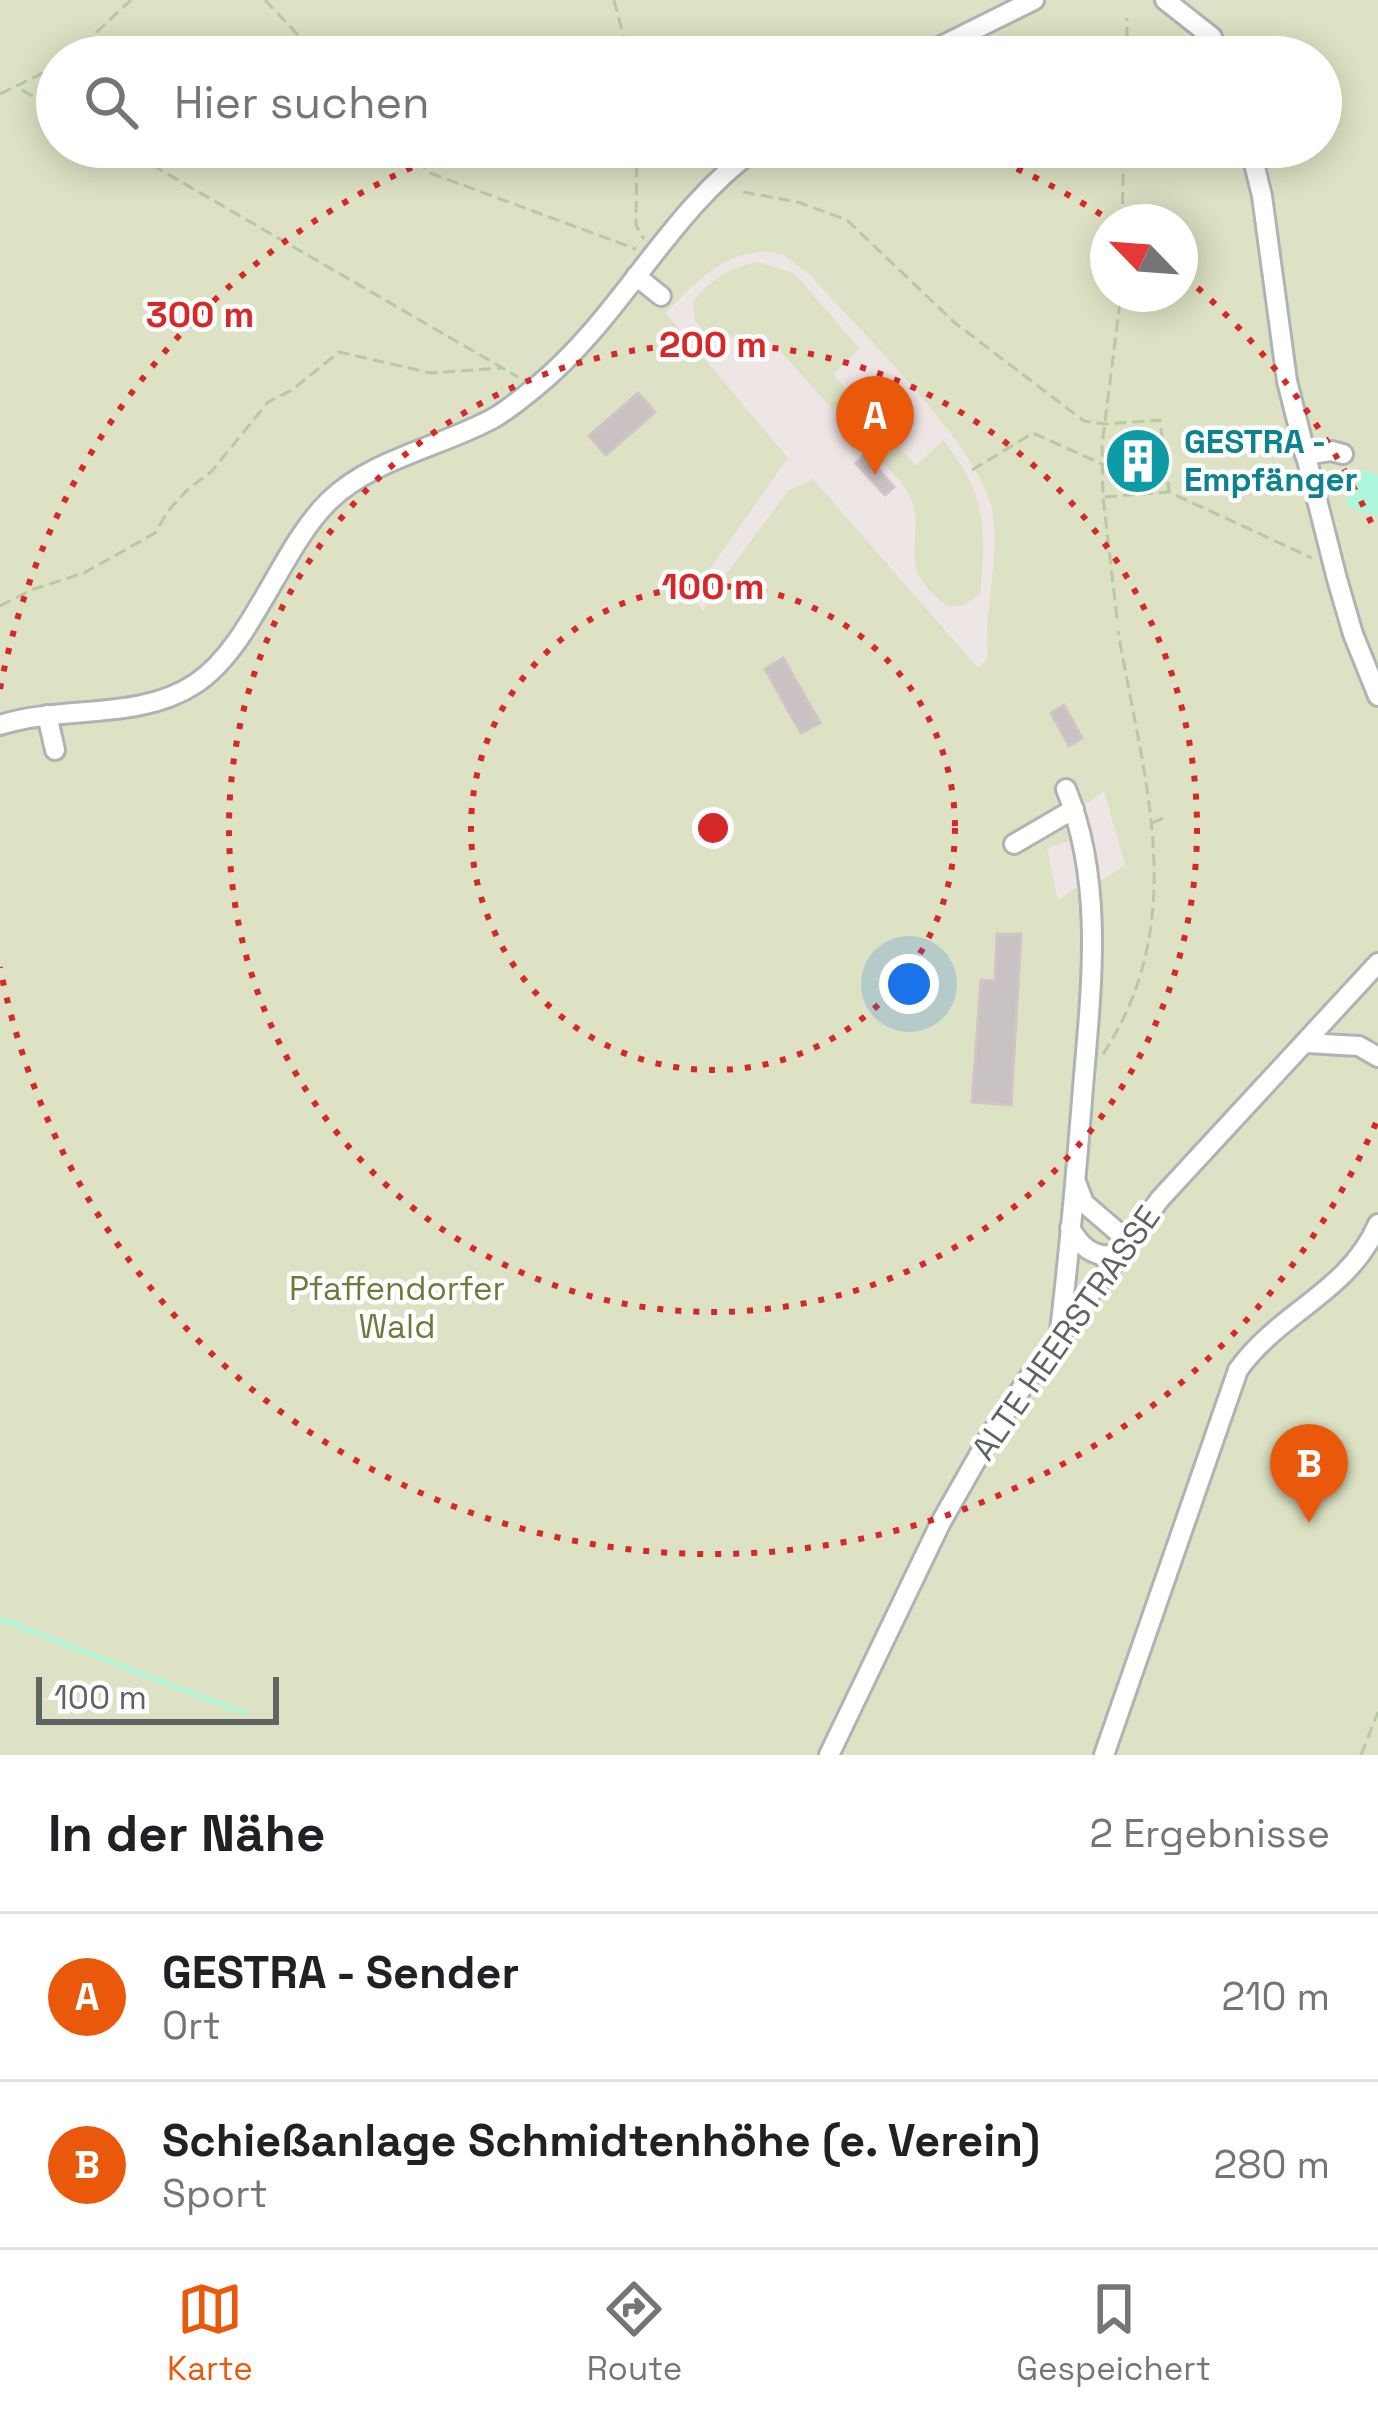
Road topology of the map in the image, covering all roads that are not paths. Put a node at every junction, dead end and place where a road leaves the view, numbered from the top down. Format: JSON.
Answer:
{"nodes":[{"id":1,"x":1034,"y":0,"type":"edge"},
{"id":2,"x":1165,"y":0,"type":"edge"},
{"id":3,"x":1200,"y":9,"type":"dead end"},
{"id":4,"x":961,"y":36,"type":"edge"},
{"id":5,"x":1211,"y":36,"type":"edge"},
{"id":6,"x":1212,"y":36,"type":"edge"},
{"id":7,"x":733,"y":168,"type":"edge"},
{"id":8,"x":1255,"y":168,"type":"edge"},
{"id":9,"x":636,"y":276,"type":"junction"},
{"id":10,"x":661,"y":296,"type":"dead end"},
{"id":11,"x":1343,"y":454,"type":"dead end"},
{"id":12,"x":1305,"y":455,"type":"junction"},
{"id":13,"x":1378,"y":634,"type":"edge"},
{"id":14,"x":1355,"y":639,"type":"junction"},
{"id":15,"x":1374,"y":673,"type":"edge"},
{"id":16,"x":1378,"y":697,"type":"edge"},
{"id":17,"x":46,"y":715,"type":"junction"},
{"id":18,"x":0,"y":725,"type":"edge"},
{"id":19,"x":55,"y":750,"type":"dead end"},
{"id":20,"x":1066,"y":789,"type":"dead end"},
{"id":21,"x":1074,"y":808,"type":"junction"},
{"id":22,"x":1014,"y":844,"type":"dead end"},
{"id":23,"x":1378,"y":963,"type":"edge"},
{"id":24,"x":1306,"y":1043,"type":"junction"},
{"id":25,"x":1378,"y":1057,"type":"edge"},
{"id":26,"x":1076,"y":1182,"type":"junction"},
{"id":27,"x":1378,"y":1224,"type":"edge"},
{"id":28,"x":1070,"y":1228,"type":"junction"},
{"id":29,"x":1122,"y":1247,"type":"junction"},
{"id":30,"x":1060,"y":1334,"type":"junction"},
{"id":31,"x":829,"y":1755,"type":"edge"},
{"id":32,"x":1104,"y":1755,"type":"edge"}],
"edges":[{"from":1,"to":4,"type":"street"},
{"from":2,"to":5,"type":"street"},
{"from":3,"to":6,"type":"street"},
{"from":7,"to":9,"type":"street"},
{"from":8,"to":12,"type":"street"},
{"from":9,"to":10,"type":"street"},
{"from":9,"to":17,"type":"street"},
{"from":11,"to":12,"type":"street"},
{"from":12,"to":14,"type":"street"},
{"from":13,"to":14,"type":"street"},
{"from":14,"to":15,"type":"street"},
{"from":15,"to":16,"type":"street"},
{"from":17,"to":18,"type":"street"},
{"from":17,"to":19,"type":"street"},
{"from":20,"to":21,"type":"street"},
{"from":21,"to":22,"type":"street"},
{"from":21,"to":26,"type":"street"},
{"from":23,"to":24,"type":"street","name":"ALTE HEERSTRASSE"},
{"from":24,"to":25,"type":"street"},
{"from":24,"to":29,"type":"street","name":"ALTE HEERSTRASSE"},
{"from":26,"to":28,"type":"street"},
{"from":26,"to":29,"type":"street"},
{"from":27,"to":32,"type":"street"},
{"from":28,"to":29,"type":"street"},
{"from":28,"to":30,"type":"street"},
{"from":29,"to":30,"type":"street","name":"ALTE HEERSTRASSE"},
{"from":30,"to":31,"type":"street","name":"ALTE HEERSTRASSE"}]}
